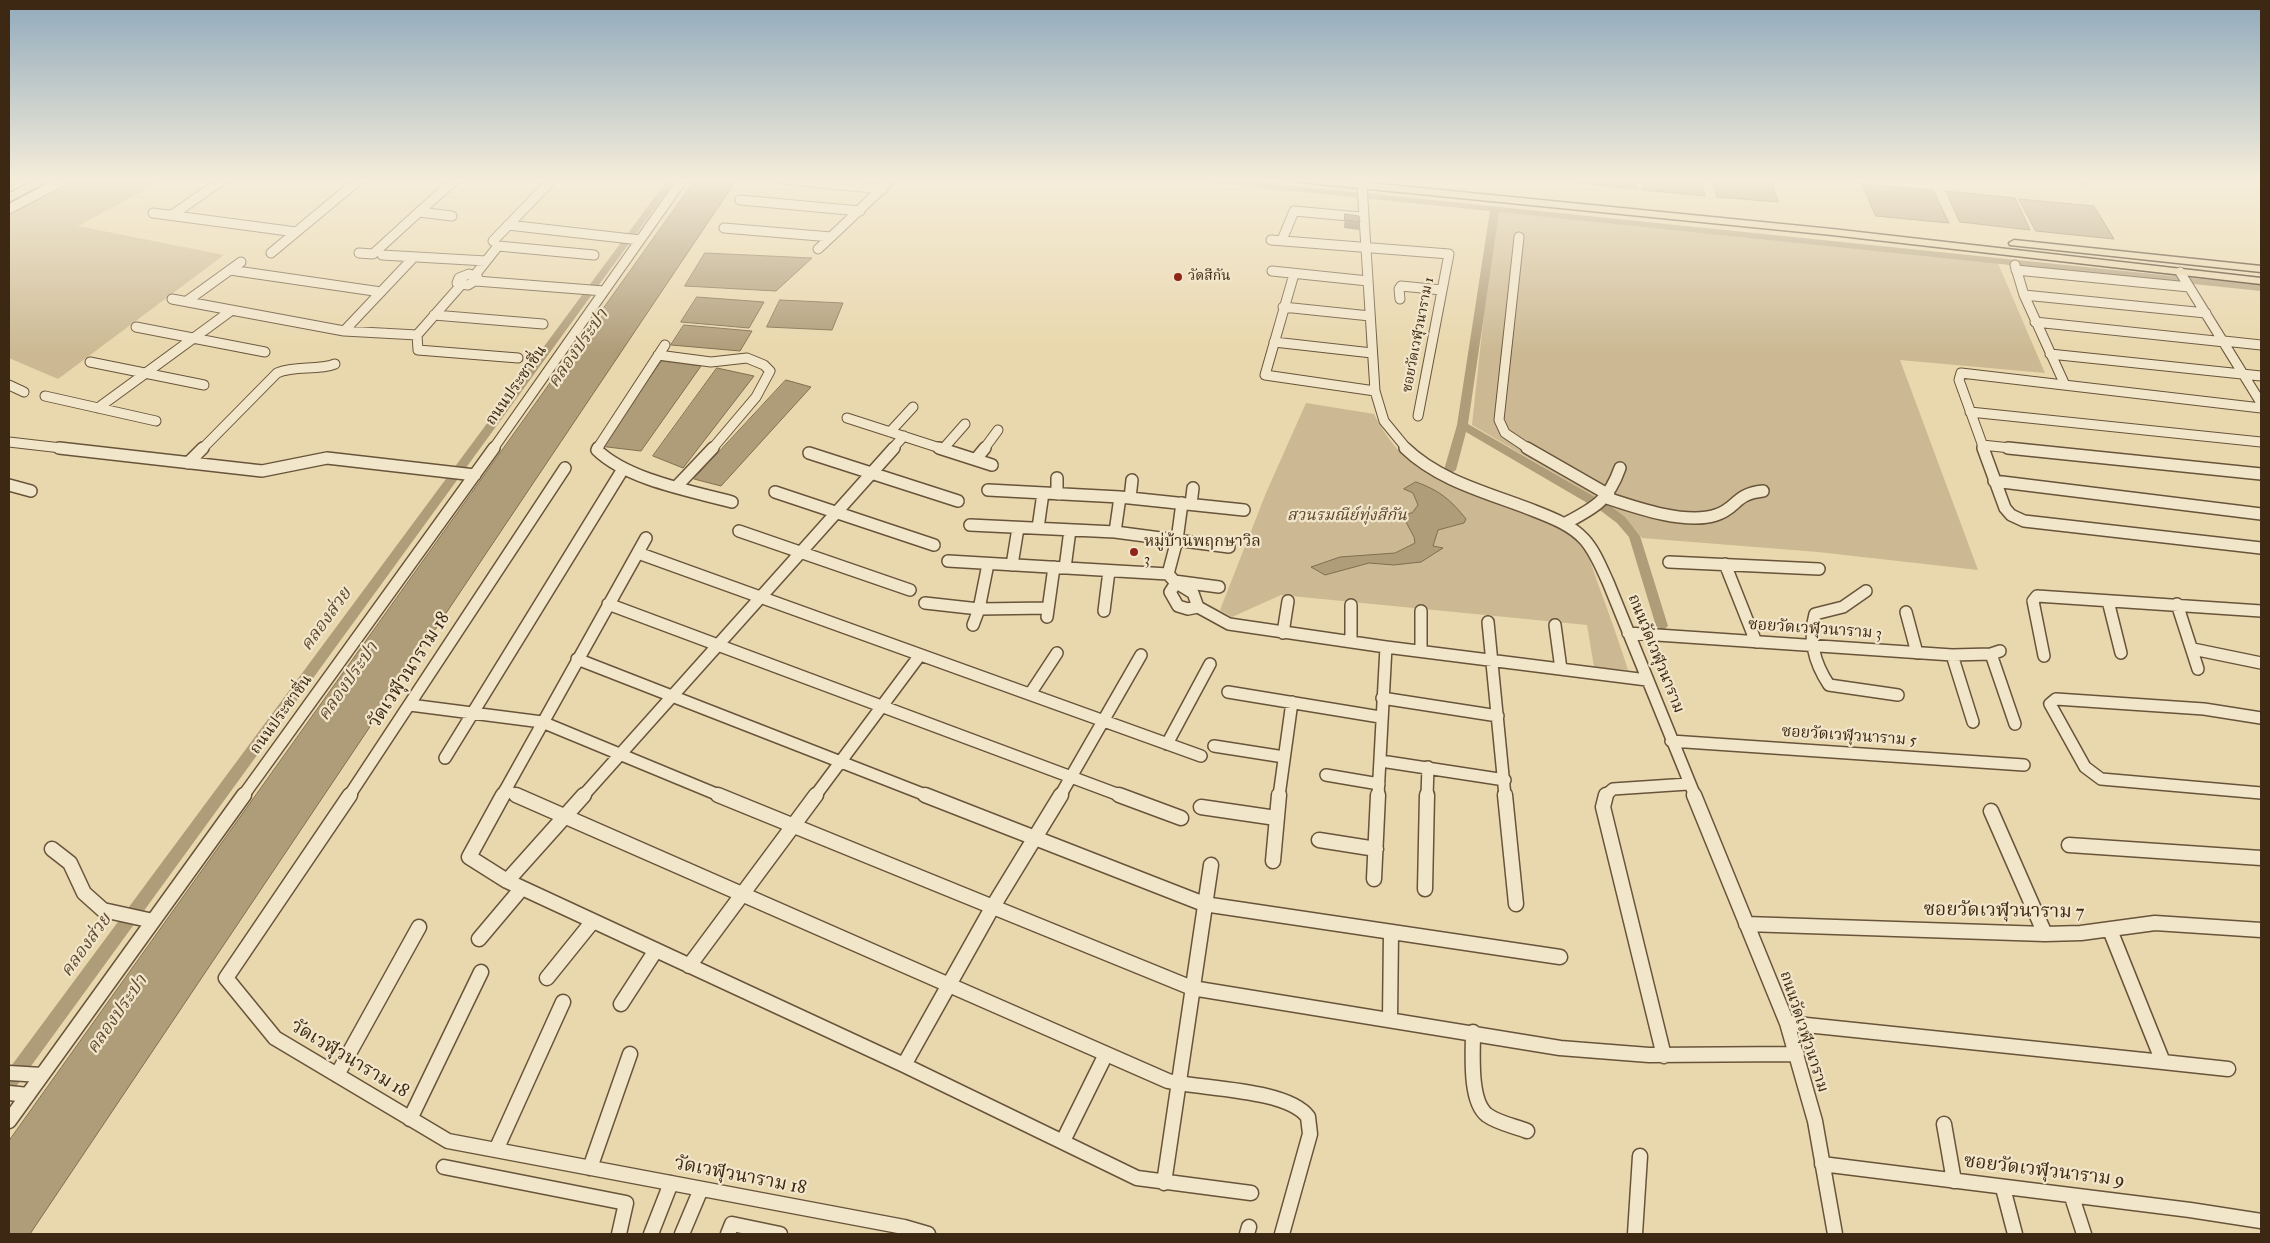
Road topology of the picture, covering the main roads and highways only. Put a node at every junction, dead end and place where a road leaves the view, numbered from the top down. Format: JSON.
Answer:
{"nodes":[{"id":1,"x":1891,"y":237,"type":"edge"},
{"id":2,"x":1925,"y":237,"type":"edge"},
{"id":3,"x":2261,"y":269,"type":"edge"},
{"id":4,"x":2261,"y":280,"type":"edge"}],
"edges":[{"from":1,"to":4,"type":"main road"},
{"from":2,"to":3,"type":"main road"}]}
